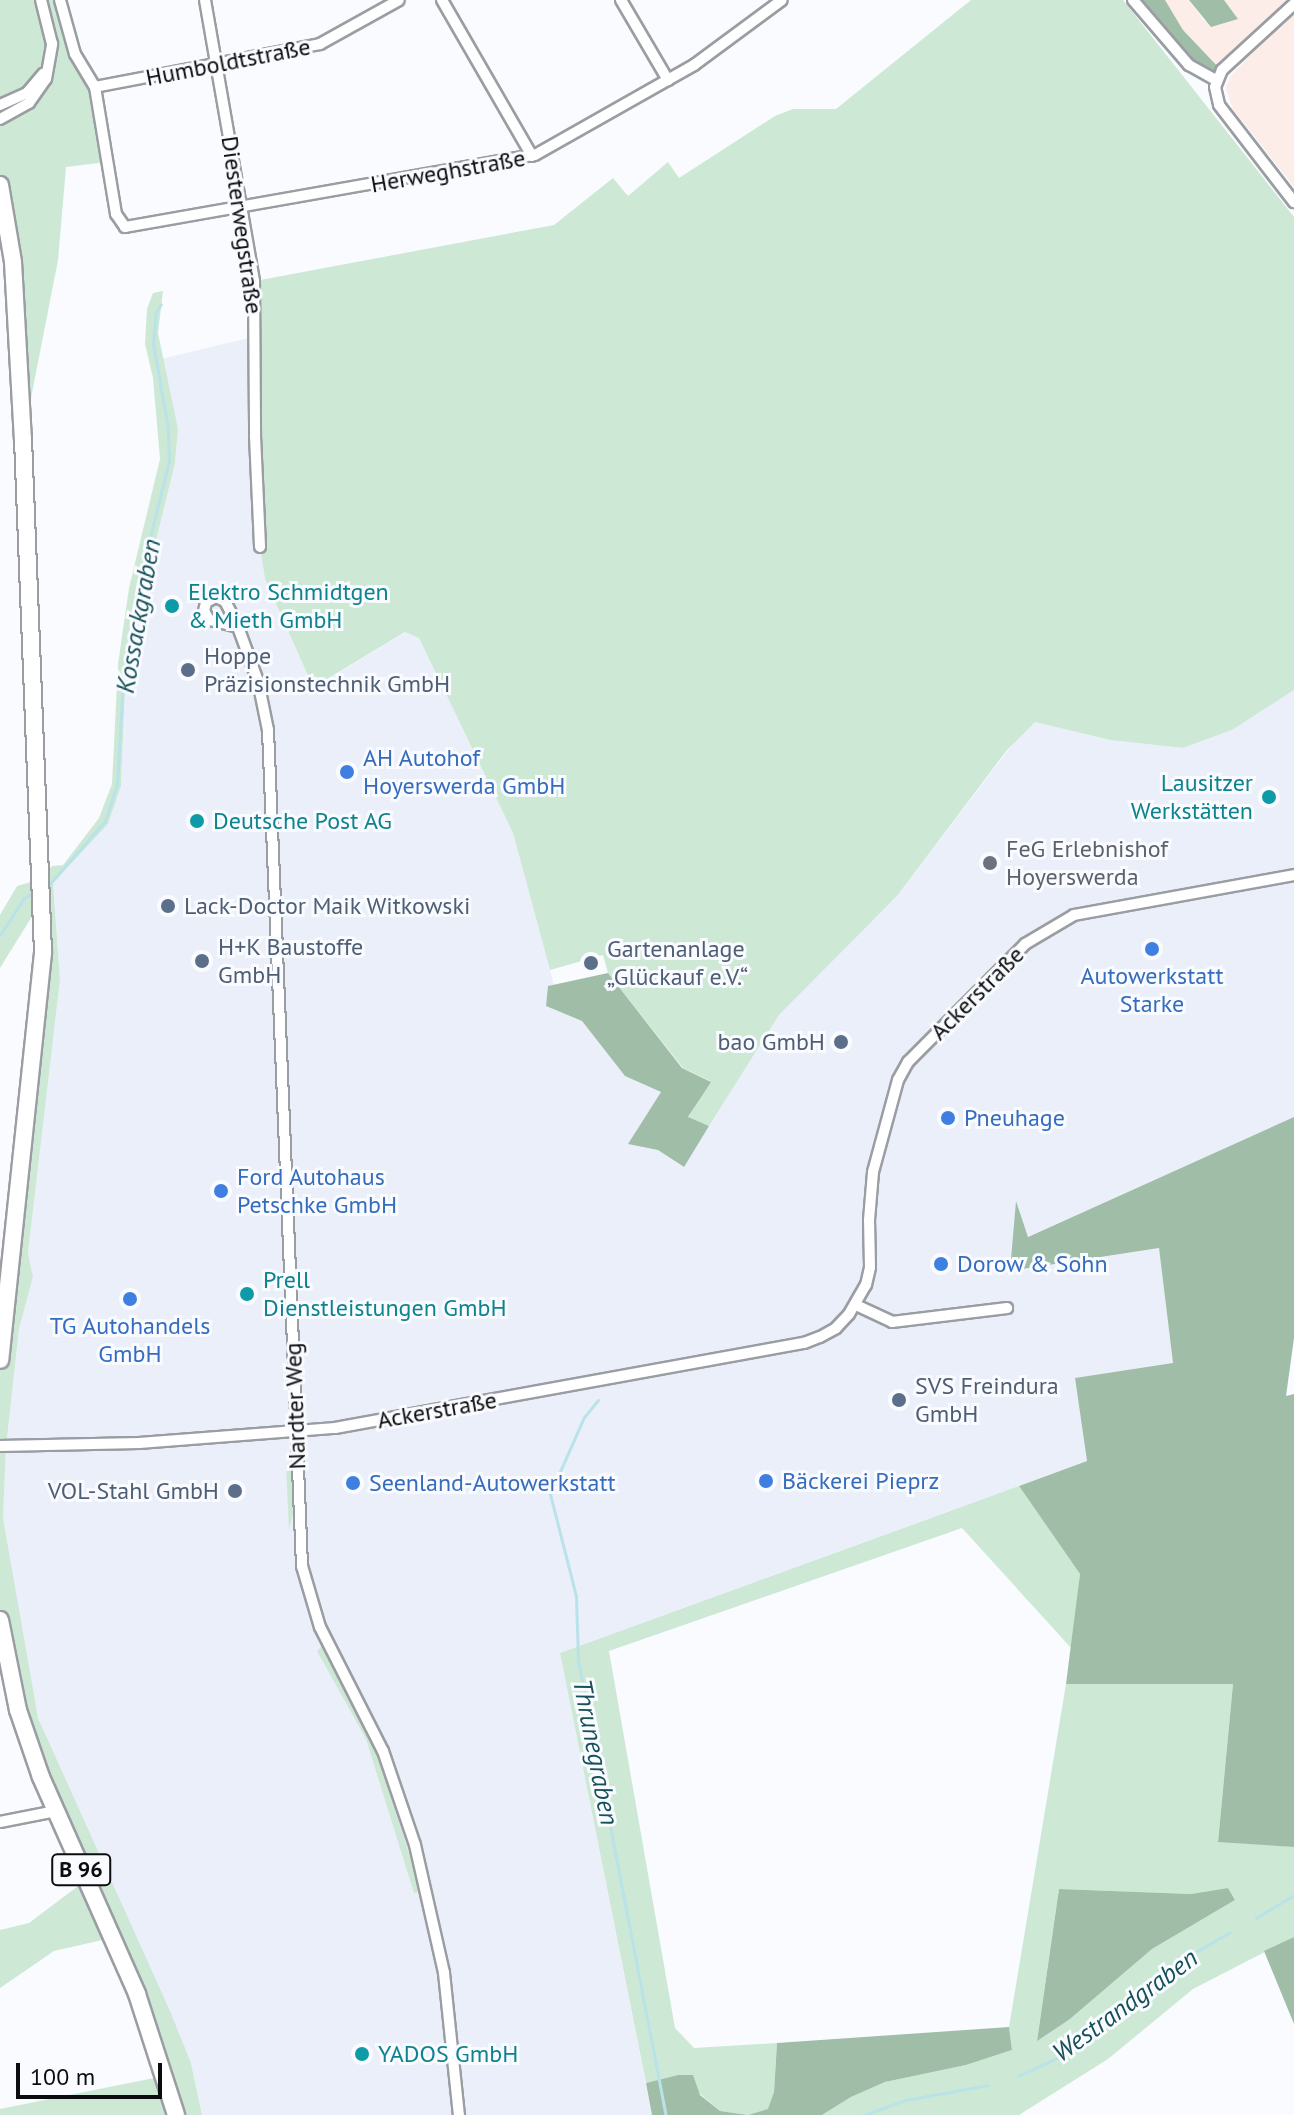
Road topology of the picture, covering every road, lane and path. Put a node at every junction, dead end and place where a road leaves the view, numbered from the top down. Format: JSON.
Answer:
{"nodes":[{"id":1,"x":41,"y":0,"type":"edge"},
{"id":2,"x":60,"y":0,"type":"edge"},
{"id":3,"x":205,"y":0,"type":"edge"},
{"id":4,"x":399,"y":0,"type":"edge"},
{"id":5,"x":442,"y":0,"type":"edge"},
{"id":6,"x":621,"y":0,"type":"edge"},
{"id":7,"x":782,"y":0,"type":"edge"},
{"id":8,"x":1133,"y":0,"type":"edge"},
{"id":9,"x":1294,"y":4,"type":"edge"},
{"id":10,"x":216,"y":64,"type":"junction"},
{"id":11,"x":49,"y":66,"type":"junction"},
{"id":12,"x":668,"y":80,"type":"junction"},
{"id":13,"x":1216,"y":80,"type":"junction"},
{"id":14,"x":95,"y":87,"type":"junction"},
{"id":15,"x":0,"y":105,"type":"edge"},
{"id":16,"x":0,"y":119,"type":"edge"},
{"id":17,"x":532,"y":156,"type":"junction"},
{"id":18,"x":0,"y":185,"type":"edge"},
{"id":19,"x":1294,"y":202,"type":"edge"},
{"id":20,"x":243,"y":208,"type":"junction"},
{"id":21,"x":260,"y":547,"type":"dead end"},
{"id":22,"x":238,"y":627,"type":"dead end"},
{"id":23,"x":1294,"y":875,"type":"edge"},
{"id":24,"x":856,"y":1305,"type":"junction"},
{"id":25,"x":1007,"y":1308,"type":"dead end"},
{"id":26,"x":0,"y":1360,"type":"edge"},
{"id":27,"x":297,"y":1432,"type":"junction"},
{"id":28,"x":0,"y":1446,"type":"edge"},
{"id":29,"x":0,"y":1620,"type":"edge"},
{"id":30,"x":56,"y":1811,"type":"junction"},
{"id":31,"x":0,"y":1822,"type":"edge"},
{"id":32,"x":176,"y":2115,"type":"edge"},
{"id":33,"x":459,"y":2115,"type":"edge"}],
"edges":[{"from":1,"to":11,"type":"street"},
{"from":2,"to":14,"type":"street"},
{"from":3,"to":10,"type":"street","name":"Diesterwegstraße"},
{"from":4,"to":10,"type":"street","name":"Humboldtstraße"},
{"from":5,"to":17,"type":"street"},
{"from":6,"to":12,"type":"street"},
{"from":7,"to":12,"type":"street","name":"Herweghstraße"},
{"from":8,"to":13,"type":"street"},
{"from":9,"to":13,"type":"street"},
{"from":10,"to":14,"type":"street","name":"Humboldtstraße"},
{"from":10,"to":20,"type":"street","name":"Diesterwegstraße"},
{"from":11,"to":15,"type":"street"},
{"from":11,"to":16,"type":"street"},
{"from":12,"to":17,"type":"street","name":"Herweghstraße"},
{"from":13,"to":19,"type":"street"},
{"from":14,"to":20,"type":"street","name":"Herweghstraße"},
{"from":17,"to":20,"type":"street","name":"Herweghstraße"},
{"from":18,"to":26,"type":"main road"},
{"from":20,"to":21,"type":"street","name":"Diesterwegstraße"},
{"from":22,"to":27,"type":"street","name":"Nardter Weg"},
{"from":23,"to":24,"type":"street","name":"Ackerstraße"},
{"from":24,"to":25,"type":"street"},
{"from":24,"to":27,"type":"street","name":"Ackerstraße"},
{"from":27,"to":28,"type":"street","name":"Ackerstraße"},
{"from":27,"to":33,"type":"street","name":"Nardter Weg"},
{"from":29,"to":30,"type":"main road","number":"B 96"},
{"from":30,"to":31,"type":"street"},
{"from":30,"to":32,"type":"main road","number":"B 96"}]}
